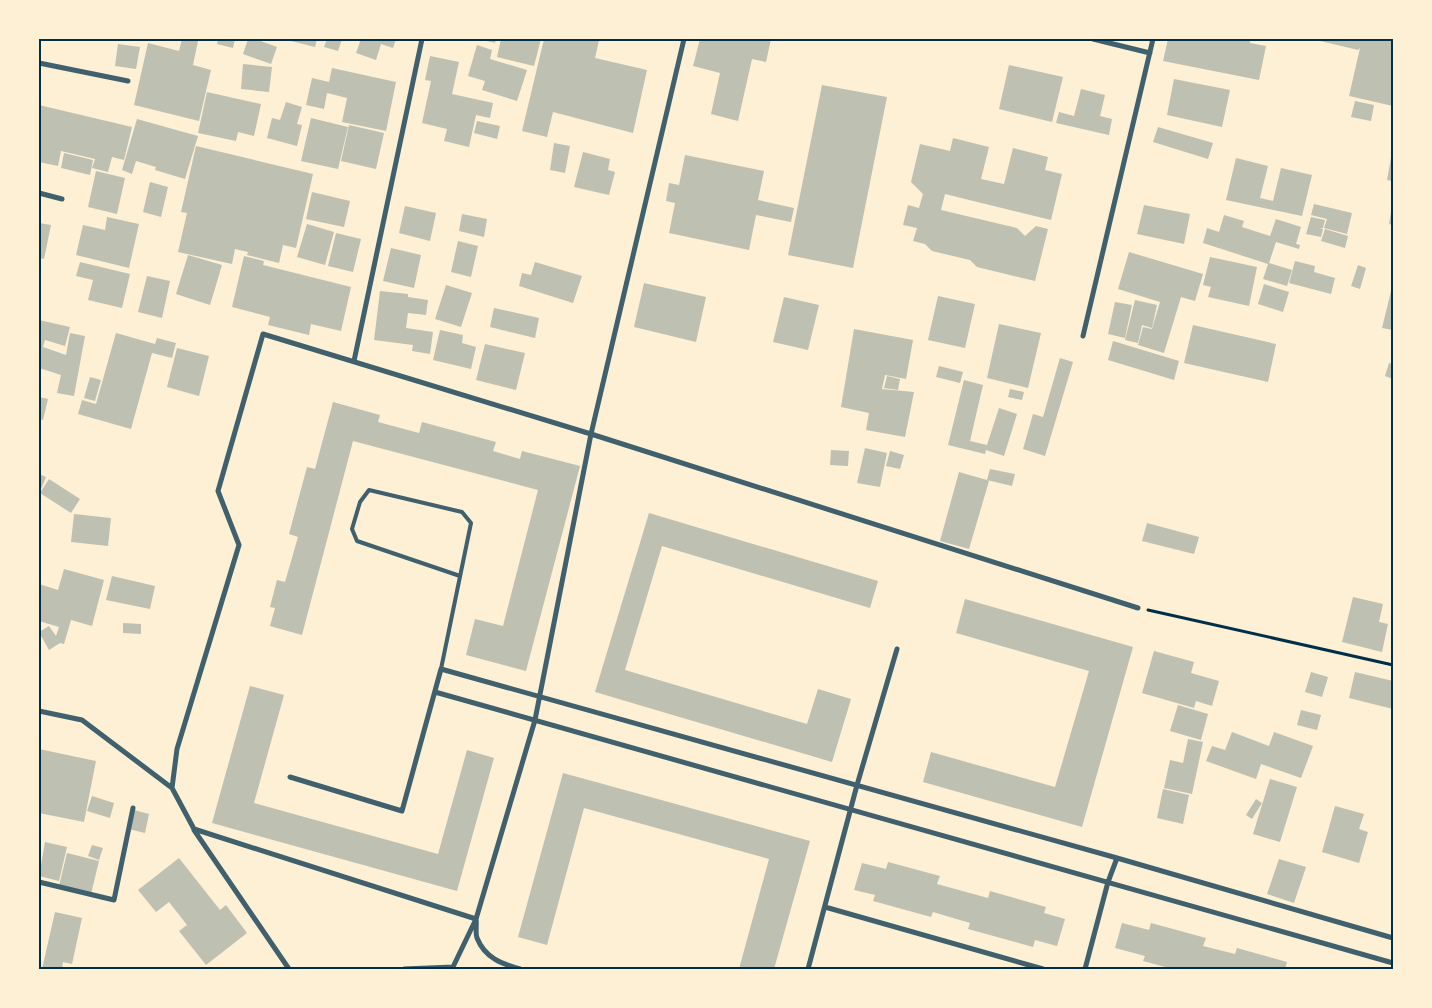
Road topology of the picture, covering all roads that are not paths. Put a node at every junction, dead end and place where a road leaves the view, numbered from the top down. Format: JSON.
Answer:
{"nodes":[{"id":1,"x":422,"y":39,"type":"edge"},
{"id":2,"x":684,"y":39,"type":"edge"},
{"id":3,"x":1093,"y":39,"type":"edge"},
{"id":4,"x":1153,"y":39,"type":"edge"},
{"id":5,"x":1150,"y":53,"type":"junction"},
{"id":6,"x":39,"y":63,"type":"edge"},
{"id":7,"x":128,"y":81,"type":"dead end"},
{"id":8,"x":39,"y":193,"type":"edge"},
{"id":9,"x":62,"y":199,"type":"dead end"},
{"id":10,"x":1083,"y":336,"type":"dead end"},
{"id":11,"x":354,"y":361,"type":"junction"},
{"id":12,"x":592,"y":434,"type":"junction"},
{"id":13,"x":460,"y":576,"type":"junction"},
{"id":14,"x":1138,"y":608,"type":"road end"},
{"id":15,"x":896,"y":649,"type":"dead end"},
{"id":16,"x":441,"y":669,"type":"junction"},
{"id":17,"x":435,"y":692,"type":"junction"},
{"id":18,"x":541,"y":697,"type":"junction"},
{"id":19,"x":39,"y":712,"type":"edge"},
{"id":20,"x":535,"y":720,"type":"junction"},
{"id":21,"x":290,"y":777,"type":"dead end"},
{"id":22,"x":857,"y":785,"type":"junction"},
{"id":23,"x":172,"y":788,"type":"junction"},
{"id":24,"x":133,"y":808,"type":"dead end"},
{"id":25,"x":851,"y":810,"type":"junction"},
{"id":26,"x":194,"y":829,"type":"junction"},
{"id":27,"x":1117,"y":858,"type":"junction"},
{"id":28,"x":39,"y":882,"type":"edge"},
{"id":29,"x":1108,"y":882,"type":"junction"},
{"id":30,"x":824,"y":907,"type":"junction"},
{"id":31,"x":476,"y":919,"type":"junction"},
{"id":32,"x":1393,"y":938,"type":"edge"},
{"id":33,"x":1393,"y":963,"type":"edge"},
{"id":34,"x":453,"y":968,"type":"edge"},
{"id":35,"x":289,"y":969,"type":"edge"},
{"id":36,"x":404,"y":969,"type":"edge"},
{"id":37,"x":520,"y":969,"type":"edge"},
{"id":38,"x":808,"y":969,"type":"edge"},
{"id":39,"x":1043,"y":969,"type":"edge"},
{"id":40,"x":1085,"y":969,"type":"edge"}],
"edges":[{"from":1,"to":11,"type":"street"},
{"from":2,"to":12,"type":"street"},
{"from":3,"to":5,"type":"street"},
{"from":4,"to":5,"type":"street"},
{"from":5,"to":10,"type":"street"},
{"from":6,"to":7,"type":"street"},
{"from":8,"to":9,"type":"street"},
{"from":11,"to":12,"type":"street"},
{"from":11,"to":23,"type":"street"},
{"from":12,"to":14,"type":"street"},
{"from":12,"to":18,"type":"street"},
{"from":13,"to":13,"type":"lane"},
{"from":13,"to":16,"type":"lane"},
{"from":15,"to":22,"type":"street"},
{"from":16,"to":17,"type":"street"},
{"from":16,"to":18,"type":"street"},
{"from":17,"to":20,"type":"street"},
{"from":17,"to":21,"type":"street"},
{"from":18,"to":20,"type":"street"},
{"from":18,"to":22,"type":"street"},
{"from":19,"to":23,"type":"street"},
{"from":20,"to":25,"type":"street"},
{"from":20,"to":31,"type":"street"},
{"from":22,"to":25,"type":"street"},
{"from":22,"to":27,"type":"street"},
{"from":23,"to":26,"type":"street"},
{"from":24,"to":28,"type":"street"},
{"from":25,"to":29,"type":"street"},
{"from":25,"to":30,"type":"street"},
{"from":26,"to":31,"type":"street"},
{"from":26,"to":35,"type":"street"},
{"from":27,"to":29,"type":"street"},
{"from":27,"to":32,"type":"street"},
{"from":29,"to":33,"type":"street"},
{"from":29,"to":40,"type":"street"},
{"from":30,"to":38,"type":"street"},
{"from":30,"to":39,"type":"street"},
{"from":31,"to":34,"type":"street"},
{"from":31,"to":37,"type":"street"},
{"from":34,"to":36,"type":"street"}]}
